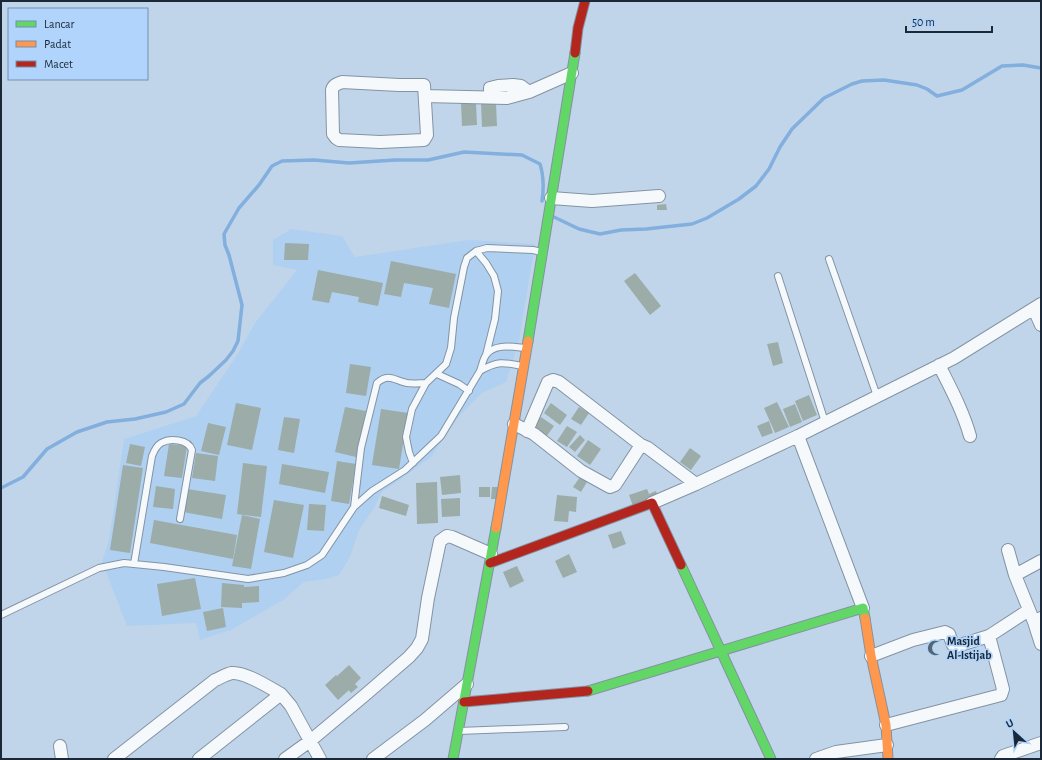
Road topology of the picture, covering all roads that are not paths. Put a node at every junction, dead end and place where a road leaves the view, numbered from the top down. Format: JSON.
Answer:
{"nodes":[{"id":1,"x":584,"y":1,"type":"edge"},
{"id":2,"x":572,"y":73,"type":"junction"},
{"id":3,"x":425,"y":96,"type":"junction"},
{"id":4,"x":659,"y":196,"type":"dead end"},
{"id":5,"x":550,"y":209,"type":"junction"},
{"id":6,"x":476,"y":251,"type":"junction"},
{"id":7,"x":542,"y":252,"type":"junction"},
{"id":8,"x":829,"y":259,"type":"dead end"},
{"id":9,"x":778,"y":276,"type":"dead end"},
{"id":10,"x":1038,"y":306,"type":"edge"},
{"id":11,"x":1041,"y":325,"type":"edge"},
{"id":12,"x":526,"y":348,"type":"junction"},
{"id":13,"x":486,"y":355,"type":"junction"},
{"id":14,"x":939,"y":365,"type":"junction"},
{"id":15,"x":523,"y":366,"type":"junction"},
{"id":16,"x":480,"y":371,"type":"junction"},
{"id":17,"x":438,"y":374,"type":"junction"},
{"id":18,"x":426,"y":383,"type":"junction"},
{"id":19,"x":468,"y":391,"type":"junction"},
{"id":20,"x":877,"y":396,"type":"junction"},
{"id":21,"x":825,"y":422,"type":"junction"},
{"id":22,"x":514,"y":424,"type":"junction"},
{"id":23,"x":527,"y":431,"type":"junction"},
{"id":24,"x":798,"y":436,"type":"junction"},
{"id":25,"x":970,"y":436,"type":"dead end"},
{"id":26,"x":641,"y":445,"type":"junction"},
{"id":27,"x":413,"y":463,"type":"junction"},
{"id":28,"x":696,"y":484,"type":"junction"},
{"id":29,"x":652,"y":503,"type":"junction"},
{"id":30,"x":354,"y":507,"type":"junction"},
{"id":31,"x":180,"y":519,"type":"dead end"},
{"id":32,"x":1008,"y":550,"type":"dead end"},
{"id":33,"x":490,"y":558,"type":"junction"},
{"id":34,"x":1041,"y":561,"type":"edge"},
{"id":35,"x":134,"y":564,"type":"junction"},
{"id":36,"x":1015,"y":575,"type":"junction"},
{"id":37,"x":863,"y":608,"type":"junction"},
{"id":38,"x":1029,"y":610,"type":"junction"},
{"id":39,"x":1,"y":615,"type":"edge"},
{"id":40,"x":1038,"y":620,"type":"edge"},
{"id":41,"x":989,"y":636,"type":"junction"},
{"id":42,"x":1041,"y":644,"type":"edge"},
{"id":43,"x":720,"y":651,"type":"junction"},
{"id":44,"x":871,"y":656,"type":"junction"},
{"id":45,"x":467,"y":684,"type":"junction"},
{"id":46,"x":281,"y":694,"type":"junction"},
{"id":47,"x":464,"y":702,"type":"junction"},
{"id":48,"x":886,"y":725,"type":"junction"},
{"id":49,"x":565,"y":727,"type":"dead end"},
{"id":50,"x":457,"y":731,"type":"junction"},
{"id":51,"x":310,"y":741,"type":"junction"},
{"id":52,"x":1041,"y":743,"type":"edge"},
{"id":53,"x":887,"y":745,"type":"junction"},
{"id":54,"x":60,"y":746,"type":"dead end"},
{"id":55,"x":62,"y":759,"type":"edge"},
{"id":56,"x":114,"y":759,"type":"edge"},
{"id":57,"x":199,"y":759,"type":"edge"},
{"id":58,"x":285,"y":759,"type":"edge"},
{"id":59,"x":320,"y":759,"type":"edge"},
{"id":60,"x":373,"y":759,"type":"edge"},
{"id":61,"x":453,"y":759,"type":"edge"},
{"id":62,"x":771,"y":759,"type":"edge"},
{"id":63,"x":816,"y":759,"type":"edge"},
{"id":64,"x":888,"y":759,"type":"edge"},
{"id":65,"x":1001,"y":759,"type":"edge"}],
"edges":[{"from":1,"to":2,"type":"street"},
{"from":2,"to":3,"type":"street"},
{"from":2,"to":5,"type":"street"},
{"from":3,"to":3,"type":"street"},
{"from":4,"to":5,"type":"street"},
{"from":5,"to":7,"type":"street"},
{"from":6,"to":7,"type":"lane"},
{"from":6,"to":13,"type":"lane"},
{"from":6,"to":17,"type":"lane"},
{"from":7,"to":12,"type":"street"},
{"from":8,"to":20,"type":"lane"},
{"from":9,"to":21,"type":"lane"},
{"from":10,"to":11,"type":"street"},
{"from":10,"to":14,"type":"street"},
{"from":12,"to":13,"type":"lane"},
{"from":12,"to":15,"type":"street"},
{"from":13,"to":16,"type":"lane"},
{"from":14,"to":20,"type":"street"},
{"from":14,"to":25,"type":"street"},
{"from":15,"to":16,"type":"lane"},
{"from":15,"to":22,"type":"street"},
{"from":16,"to":19,"type":"lane"},
{"from":17,"to":18,"type":"lane"},
{"from":17,"to":19,"type":"lane"},
{"from":18,"to":27,"type":"lane"},
{"from":18,"to":30,"type":"lane"},
{"from":19,"to":27,"type":"lane"},
{"from":20,"to":21,"type":"street"},
{"from":21,"to":24,"type":"street"},
{"from":22,"to":23,"type":"street"},
{"from":22,"to":33,"type":"street"},
{"from":23,"to":26,"type":"street"},
{"from":23,"to":26,"type":"street"},
{"from":24,"to":28,"type":"street"},
{"from":24,"to":37,"type":"street"},
{"from":26,"to":28,"type":"street"},
{"from":27,"to":30,"type":"lane"},
{"from":28,"to":29,"type":"street"},
{"from":29,"to":33,"type":"street"},
{"from":29,"to":43,"type":"street"},
{"from":30,"to":35,"type":"lane"},
{"from":31,"to":35,"type":"lane"},
{"from":32,"to":36,"type":"street"},
{"from":33,"to":45,"type":"street"},
{"from":33,"to":51,"type":"street"},
{"from":34,"to":36,"type":"street"},
{"from":35,"to":39,"type":"lane"},
{"from":36,"to":38,"type":"street"},
{"from":37,"to":43,"type":"street"},
{"from":37,"to":44,"type":"street"},
{"from":38,"to":40,"type":"street"},
{"from":38,"to":41,"type":"street"},
{"from":40,"to":42,"type":"street"},
{"from":41,"to":44,"type":"street"},
{"from":41,"to":48,"type":"street"},
{"from":43,"to":47,"type":"street"},
{"from":43,"to":62,"type":"street"},
{"from":44,"to":48,"type":"street"},
{"from":45,"to":47,"type":"street"},
{"from":45,"to":60,"type":"street"},
{"from":46,"to":51,"type":"street"},
{"from":46,"to":56,"type":"street"},
{"from":46,"to":57,"type":"street"},
{"from":47,"to":50,"type":"street"},
{"from":48,"to":53,"type":"street"},
{"from":49,"to":50,"type":"lane"},
{"from":50,"to":61,"type":"street"},
{"from":51,"to":58,"type":"street"},
{"from":51,"to":59,"type":"street"},
{"from":52,"to":65,"type":"street"},
{"from":53,"to":63,"type":"street"},
{"from":53,"to":64,"type":"street"},
{"from":54,"to":55,"type":"street"}]}
